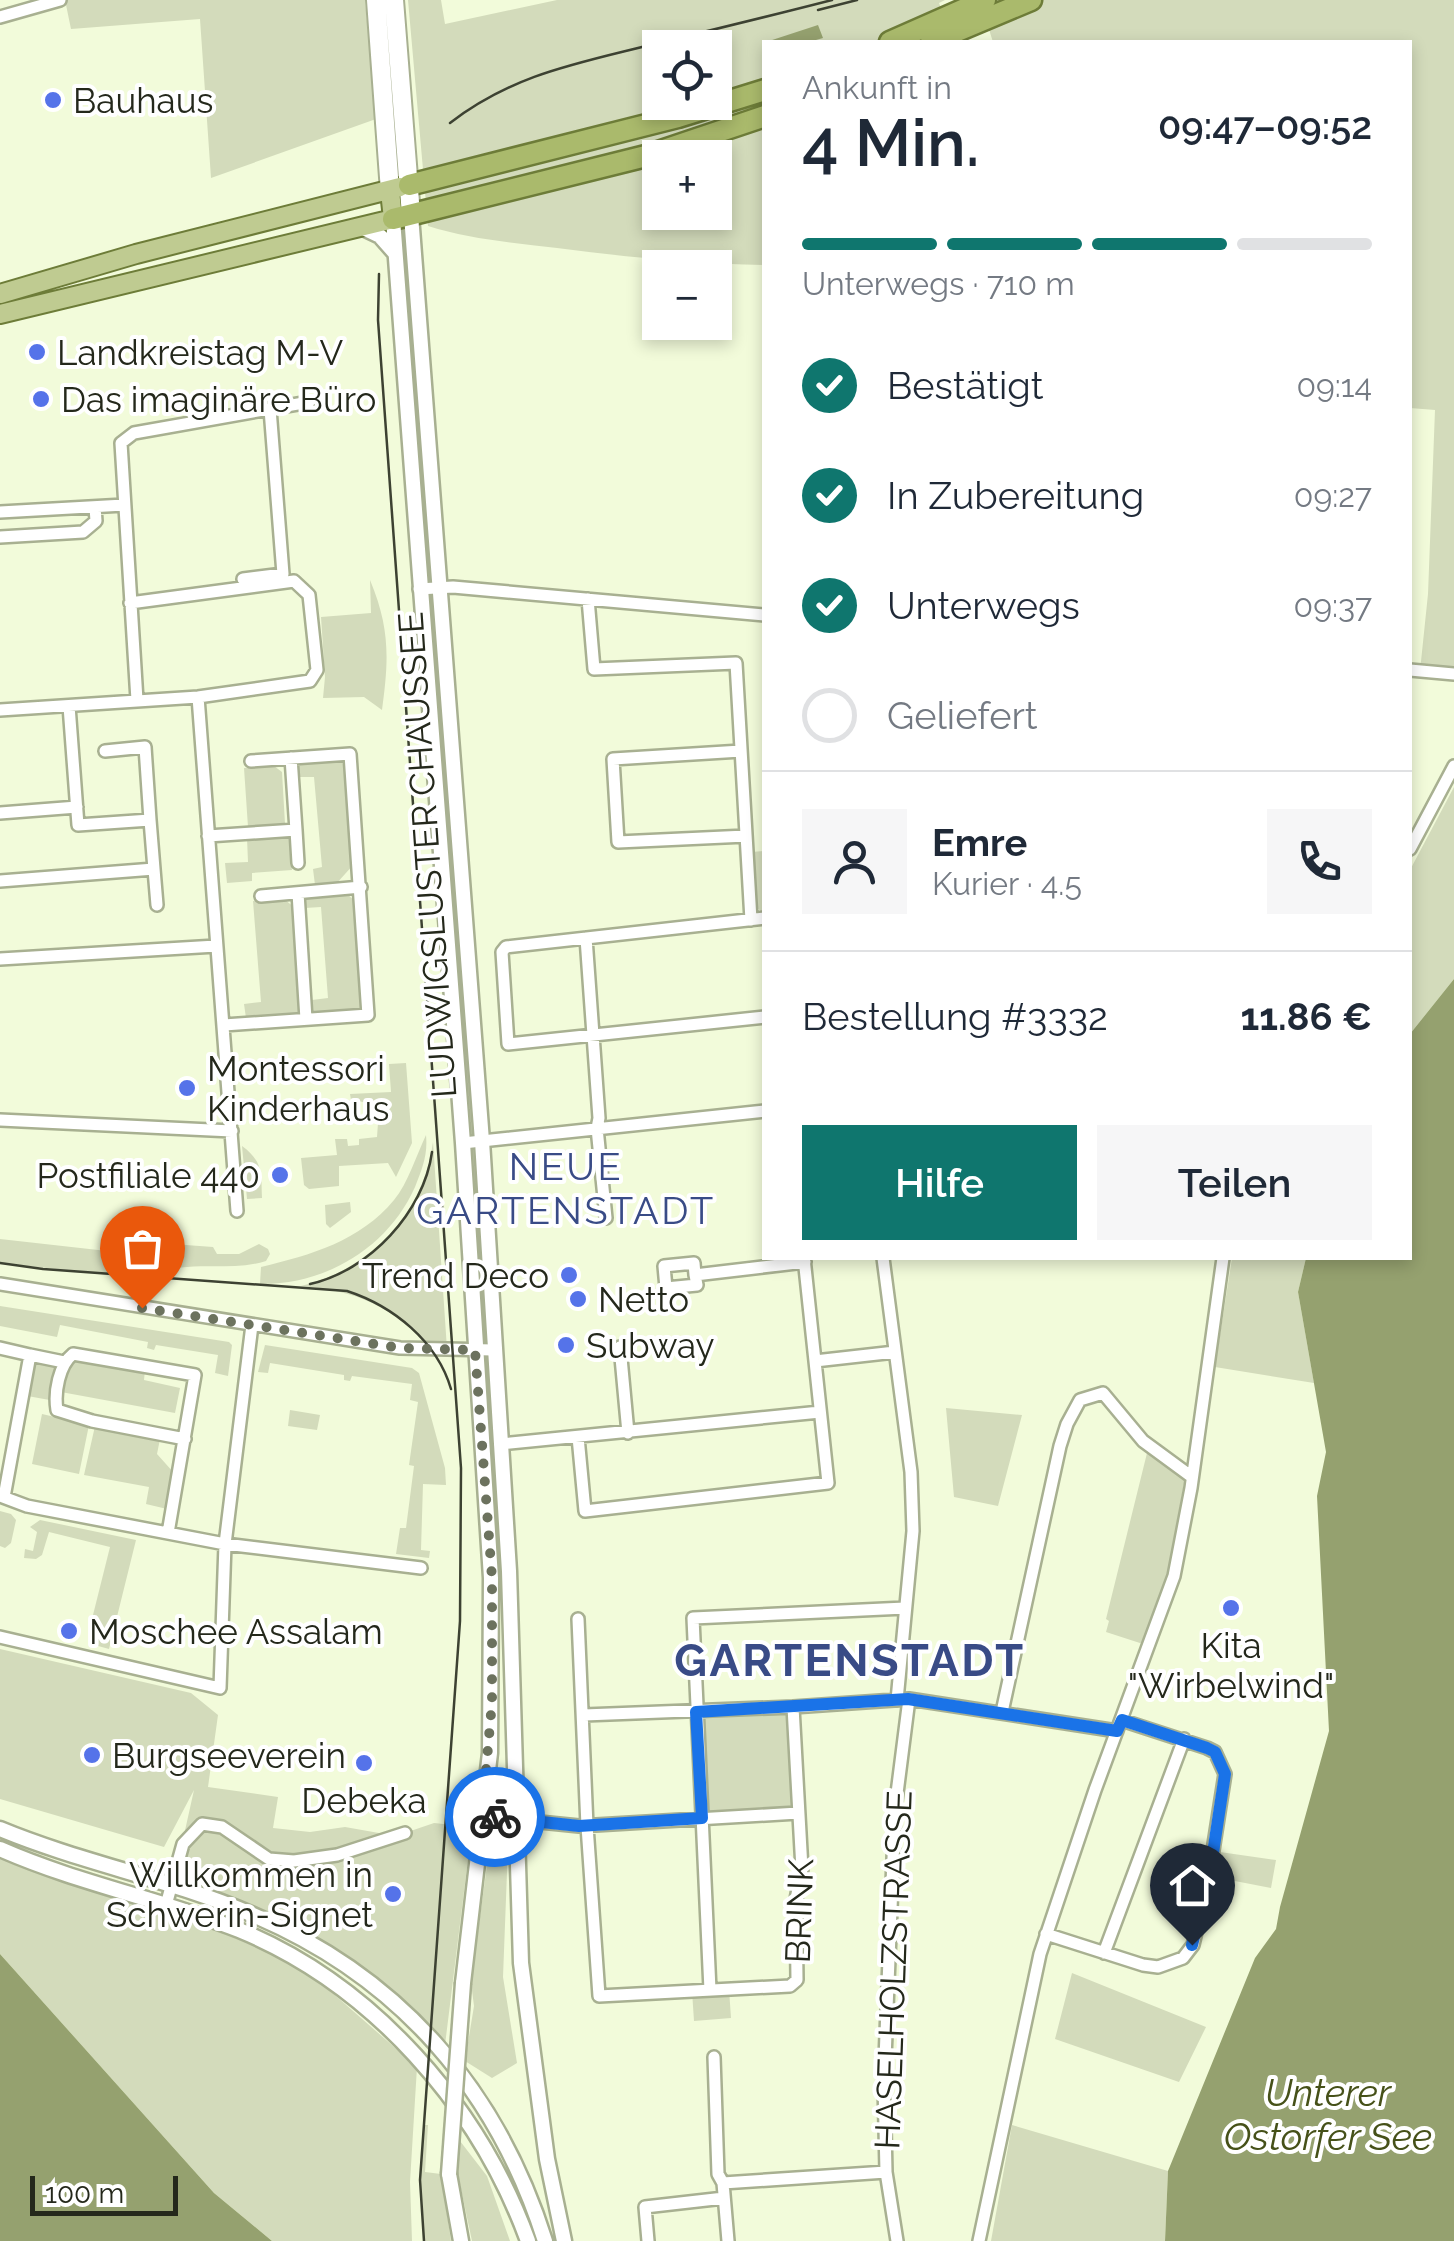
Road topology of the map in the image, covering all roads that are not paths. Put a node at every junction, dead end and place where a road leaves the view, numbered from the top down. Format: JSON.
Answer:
{"nodes":[{"id":1,"x":60,"y":0,"type":"edge"},
{"id":2,"x":376,"y":0,"type":"edge"},
{"id":3,"x":394,"y":0,"type":"edge"},
{"id":4,"x":1030,"y":0,"type":"edge"},
{"id":5,"x":983,"y":7,"type":"edge"},
{"id":6,"x":0,"y":17,"type":"edge"},
{"id":7,"x":944,"y":30,"type":"edge"},
{"id":8,"x":899,"y":40,"type":"edge"},
{"id":9,"x":762,"y":91,"type":"edge"},
{"id":10,"x":762,"y":117,"type":"edge"},
{"id":11,"x":406,"y":146,"type":"junction"},
{"id":12,"x":388,"y":157,"type":"junction"},
{"id":13,"x":435,"y":178,"type":"junction"},
{"id":14,"x":400,"y":188,"type":"junction"},
{"id":15,"x":366,"y":198,"type":"junction"},
{"id":16,"x":440,"y":208,"type":"junction"},
{"id":17,"x":402,"y":217,"type":"junction"},
{"id":18,"x":361,"y":227,"type":"junction"},
{"id":19,"x":414,"y":251,"type":"junction"},
{"id":20,"x":395,"y":253,"type":"junction"},
{"id":21,"x":0,"y":294,"type":"edge"},
{"id":22,"x":0,"y":314,"type":"edge"},
{"id":23,"x":309,"y":402,"type":"dead end"},
{"id":24,"x":270,"y":409,"type":"junction"},
{"id":25,"x":124,"y":505,"type":"junction"},
{"id":26,"x":95,"y":506,"type":"junction"},
{"id":27,"x":0,"y":512,"type":"edge"},
{"id":28,"x":0,"y":536,"type":"edge"},
{"id":29,"x":242,"y":579,"type":"dead end"},
{"id":30,"x":439,"y":588,"type":"junction"},
{"id":31,"x":419,"y":589,"type":"junction"},
{"id":32,"x":588,"y":599,"type":"junction"},
{"id":33,"x":130,"y":603,"type":"junction"},
{"id":34,"x":762,"y":614,"type":"edge"},
{"id":35,"x":1412,"y":670,"type":"edge"},
{"id":36,"x":1454,"y":674,"type":"edge"},
{"id":37,"x":198,"y":696,"type":"junction"},
{"id":38,"x":136,"y":700,"type":"junction"},
{"id":39,"x":69,"y":706,"type":"junction"},
{"id":40,"x":0,"y":710,"type":"edge"},
{"id":41,"x":105,"y":750,"type":"dead end"},
{"id":42,"x":741,"y":751,"type":"junction"},
{"id":43,"x":290,"y":758,"type":"junction"},
{"id":44,"x":251,"y":761,"type":"dead end"},
{"id":45,"x":1454,"y":766,"type":"edge"},
{"id":46,"x":77,"y":807,"type":"junction"},
{"id":47,"x":0,"y":813,"type":"edge"},
{"id":48,"x":150,"y":820,"type":"junction"},
{"id":49,"x":296,"y":830,"type":"junction"},
{"id":50,"x":208,"y":836,"type":"junction"},
{"id":51,"x":746,"y":836,"type":"junction"},
{"id":52,"x":1412,"y":845,"type":"edge"},
{"id":53,"x":298,"y":863,"type":"dead end"},
{"id":54,"x":154,"y":870,"type":"junction"},
{"id":55,"x":0,"y":882,"type":"edge"},
{"id":56,"x":361,"y":888,"type":"junction"},
{"id":57,"x":298,"y":893,"type":"junction"},
{"id":58,"x":261,"y":896,"type":"dead end"},
{"id":59,"x":157,"y":905,"type":"dead end"},
{"id":60,"x":762,"y":918,"type":"edge"},
{"id":61,"x":751,"y":920,"type":"junction"},
{"id":62,"x":586,"y":938,"type":"junction"},
{"id":63,"x":216,"y":946,"type":"junction"},
{"id":64,"x":0,"y":959,"type":"edge"},
{"id":65,"x":762,"y":1017,"type":"edge"},
{"id":66,"x":306,"y":1019,"type":"junction"},
{"id":67,"x":224,"y":1024,"type":"junction"},
{"id":68,"x":594,"y":1035,"type":"junction"},
{"id":69,"x":762,"y":1111,"type":"edge"},
{"id":70,"x":0,"y":1120,"type":"edge"},
{"id":71,"x":597,"y":1128,"type":"junction"},
{"id":72,"x":232,"y":1132,"type":"junction"},
{"id":73,"x":482,"y":1141,"type":"junction"},
{"id":74,"x":462,"y":1143,"type":"junction"},
{"id":75,"x":237,"y":1211,"type":"dead end"},
{"id":76,"x":606,"y":1218,"type":"dead end"},
{"id":77,"x":804,"y":1260,"type":"edge"},
{"id":78,"x":883,"y":1260,"type":"edge"},
{"id":79,"x":1223,"y":1260,"type":"edge"},
{"id":80,"x":695,"y":1274,"type":"dead end"},
{"id":81,"x":0,"y":1284,"type":"edge"},
{"id":82,"x":252,"y":1325,"type":"junction"},
{"id":83,"x":0,"y":1348,"type":"edge"},
{"id":84,"x":620,"y":1348,"type":"dead end"},
{"id":85,"x":475,"y":1350,"type":"junction"},
{"id":86,"x":494,"y":1350,"type":"junction"},
{"id":87,"x":895,"y":1352,"type":"junction"},
{"id":88,"x":30,"y":1355,"type":"junction"},
{"id":89,"x":815,"y":1361,"type":"junction"},
{"id":90,"x":64,"y":1362,"type":"junction"},
{"id":91,"x":820,"y":1412,"type":"junction"},
{"id":92,"x":0,"y":1420,"type":"edge"},
{"id":93,"x":17,"y":1423,"type":"junction"},
{"id":94,"x":628,"y":1433,"type":"junction"},
{"id":95,"x":578,"y":1437,"type":"junction"},
{"id":96,"x":185,"y":1439,"type":"junction"},
{"id":97,"x":500,"y":1444,"type":"junction"},
{"id":98,"x":1192,"y":1477,"type":"junction"},
{"id":99,"x":2,"y":1496,"type":"edge"},
{"id":100,"x":168,"y":1532,"type":"junction"},
{"id":101,"x":225,"y":1544,"type":"junction"},
{"id":102,"x":422,"y":1568,"type":"dead end"},
{"id":103,"x":905,"y":1608,"type":"junction"},
{"id":104,"x":578,"y":1619,"type":"dead end"},
{"id":105,"x":0,"y":1638,"type":"edge"},
{"id":106,"x":903,"y":1699,"type":"junction"},
{"id":107,"x":792,"y":1707,"type":"junction"},
{"id":108,"x":696,"y":1712,"type":"junction"},
{"id":109,"x":1002,"y":1712,"type":"junction"},
{"id":110,"x":584,"y":1715,"type":"junction"},
{"id":111,"x":1119,"y":1725,"type":"junction"},
{"id":112,"x":1184,"y":1738,"type":"junction"},
{"id":113,"x":798,"y":1813,"type":"junction"},
{"id":114,"x":482,"y":1816,"type":"junction"},
{"id":115,"x":702,"y":1818,"type":"junction"},
{"id":116,"x":516,"y":1819,"type":"junction"},
{"id":117,"x":587,"y":1826,"type":"junction"},
{"id":118,"x":0,"y":1829,"type":"edge"},
{"id":119,"x":405,"y":1833,"type":"dead end"},
{"id":120,"x":0,"y":1849,"type":"edge"},
{"id":121,"x":171,"y":1887,"type":"junction"},
{"id":122,"x":166,"y":1905,"type":"junction"},
{"id":123,"x":1046,"y":1934,"type":"junction"},
{"id":124,"x":1104,"y":1953,"type":"junction"},
{"id":125,"x":710,"y":1990,"type":"junction"},
{"id":126,"x":714,"y":2057,"type":"dead end"},
{"id":127,"x":886,"y":2172,"type":"junction"},
{"id":128,"x":724,"y":2183,"type":"junction"},
{"id":129,"x":724,"y":2198,"type":"junction"},
{"id":130,"x":460,"y":2241,"type":"edge"},
{"id":131,"x":528,"y":2241,"type":"edge"},
{"id":132,"x":545,"y":2241,"type":"edge"},
{"id":133,"x":564,"y":2241,"type":"edge"},
{"id":134,"x":648,"y":2241,"type":"edge"},
{"id":135,"x":728,"y":2241,"type":"edge"},
{"id":136,"x":897,"y":2241,"type":"edge"},
{"id":137,"x":979,"y":2241,"type":"edge"}],
"edges":[{"from":1,"to":6,"type":"street"},
{"from":2,"to":12,"type":"main road","name":"LUDWIGSLUSTER CHAUSSEE"},
{"from":3,"to":11,"type":"main road","name":"LUDWIGSLUSTER CHAUSSEE"},
{"from":4,"to":5,"type":"highway"},
{"from":5,"to":7,"type":"highway"},
{"from":7,"to":8,"type":"highway"},
{"from":9,"to":13,"type":"highway"},
{"from":10,"to":16,"type":"highway"},
{"from":11,"to":13,"type":"main road"},
{"from":11,"to":14,"type":"main road","name":"LUDWIGSLUSTER CHAUSSEE"},
{"from":12,"to":14,"type":"main road","name":"LUDWIGSLUSTER CHAUSSEE"},
{"from":12,"to":15,"type":"main road"},
{"from":13,"to":14,"type":"highway"},
{"from":14,"to":15,"type":"main road"},
{"from":14,"to":17,"type":"main road","name":"LUDWIGSLUSTER CHAUSSEE"},
{"from":15,"to":21,"type":"main road"},
{"from":16,"to":17,"type":"highway"},
{"from":16,"to":19,"type":"street"},
{"from":17,"to":18,"type":"main road"},
{"from":17,"to":19,"type":"street","name":"LUDWIGSLUSTER CHAUSSEE"},
{"from":17,"to":20,"type":"street","name":"LUDWIGSLUSTER CHAUSSEE"},
{"from":18,"to":20,"type":"street"},
{"from":18,"to":22,"type":"main road"},
{"from":19,"to":30,"type":"street","name":"LUDWIGSLUSTER CHAUSSEE"},
{"from":20,"to":31,"type":"street","name":"LUDWIGSLUSTER CHAUSSEE"},
{"from":23,"to":24,"type":"street"},
{"from":24,"to":25,"type":"street"},
{"from":24,"to":29,"type":"street"},
{"from":25,"to":26,"type":"street"},
{"from":25,"to":33,"type":"street"},
{"from":26,"to":27,"type":"street"},
{"from":26,"to":28,"type":"street"},
{"from":30,"to":31,"type":"street"},
{"from":30,"to":32,"type":"street"},
{"from":30,"to":73,"type":"street","name":"LUDWIGSLUSTER CHAUSSEE"},
{"from":31,"to":74,"type":"street","name":"LUDWIGSLUSTER CHAUSSEE"},
{"from":32,"to":34,"type":"street"},
{"from":32,"to":42,"type":"street"},
{"from":33,"to":37,"type":"street"},
{"from":33,"to":38,"type":"street"},
{"from":35,"to":36,"type":"street"},
{"from":37,"to":38,"type":"street"},
{"from":37,"to":50,"type":"street"},
{"from":38,"to":39,"type":"street"},
{"from":39,"to":40,"type":"street"},
{"from":39,"to":46,"type":"street"},
{"from":41,"to":48,"type":"street"},
{"from":42,"to":51,"type":"street"},
{"from":42,"to":51,"type":"street"},
{"from":43,"to":44,"type":"street"},
{"from":43,"to":49,"type":"street"},
{"from":43,"to":56,"type":"street"},
{"from":45,"to":52,"type":"street"},
{"from":46,"to":47,"type":"street"},
{"from":46,"to":48,"type":"street"},
{"from":48,"to":54,"type":"street"},
{"from":49,"to":50,"type":"street"},
{"from":49,"to":53,"type":"street"},
{"from":50,"to":63,"type":"street"},
{"from":51,"to":61,"type":"street"},
{"from":54,"to":55,"type":"street"},
{"from":54,"to":59,"type":"street"},
{"from":56,"to":57,"type":"street"},
{"from":56,"to":66,"type":"street"},
{"from":57,"to":58,"type":"street"},
{"from":57,"to":66,"type":"street"},
{"from":60,"to":61,"type":"street"},
{"from":61,"to":62,"type":"street"},
{"from":62,"to":68,"type":"street"},
{"from":62,"to":68,"type":"street"},
{"from":63,"to":64,"type":"street"},
{"from":63,"to":67,"type":"street"},
{"from":65,"to":68,"type":"street"},
{"from":66,"to":67,"type":"street"},
{"from":67,"to":72,"type":"street"},
{"from":68,"to":71,"type":"street"},
{"from":69,"to":71,"type":"street"},
{"from":70,"to":72,"type":"street"},
{"from":71,"to":73,"type":"street"},
{"from":71,"to":76,"type":"street"},
{"from":72,"to":75,"type":"street"},
{"from":73,"to":74,"type":"street"},
{"from":73,"to":86,"type":"street","name":"LUDWIGSLUSTER CHAUSSEE"},
{"from":74,"to":85,"type":"street","name":"LUDWIGSLUSTER CHAUSSEE"},
{"from":77,"to":80,"type":"street"},
{"from":77,"to":89,"type":"street"},
{"from":78,"to":87,"type":"street","name":"HASELHOLZSTRASSE"},
{"from":79,"to":98,"type":"street"},
{"from":81,"to":82,"type":"street"},
{"from":82,"to":85,"type":"street"},
{"from":82,"to":101,"type":"street"},
{"from":83,"to":88,"type":"street"},
{"from":84,"to":94,"type":"street"},
{"from":85,"to":86,"type":"street"},
{"from":85,"to":114,"type":"street","name":"LUDWIGSLUSTER CHAUSSEE"},
{"from":86,"to":97,"type":"street","name":"LUDWIGSLUSTER CHAUSSEE"},
{"from":87,"to":89,"type":"street"},
{"from":87,"to":103,"type":"street","name":"HASELHOLZSTRASSE"},
{"from":88,"to":90,"type":"street"},
{"from":88,"to":93,"type":"street"},
{"from":89,"to":91,"type":"street"},
{"from":90,"to":96,"type":"street"},
{"from":90,"to":96,"type":"street"},
{"from":91,"to":94,"type":"street"},
{"from":91,"to":95,"type":"street"},
{"from":92,"to":93,"type":"street"},
{"from":93,"to":99,"type":"street"},
{"from":94,"to":95,"type":"street"},
{"from":95,"to":97,"type":"street"},
{"from":96,"to":100,"type":"street"},
{"from":97,"to":116,"type":"street","name":"LUDWIGSLUSTER CHAUSSEE"},
{"from":98,"to":109,"type":"street"},
{"from":98,"to":111,"type":"street"},
{"from":99,"to":100,"type":"street"},
{"from":100,"to":101,"type":"street"},
{"from":101,"to":102,"type":"street"},
{"from":101,"to":105,"type":"street"},
{"from":103,"to":106,"type":"street","name":"HASELHOLZSTRASSE"},
{"from":103,"to":108,"type":"street"},
{"from":104,"to":110,"type":"street"},
{"from":106,"to":107,"type":"street"},
{"from":106,"to":109,"type":"street"},
{"from":106,"to":127,"type":"street","name":"HASELHOLZSTRASSE"},
{"from":107,"to":108,"type":"street"},
{"from":107,"to":113,"type":"street","name":"BRINK"},
{"from":108,"to":110,"type":"street"},
{"from":108,"to":115,"type":"street"},
{"from":109,"to":111,"type":"street"},
{"from":110,"to":117,"type":"street"},
{"from":111,"to":112,"type":"street"},
{"from":111,"to":123,"type":"street"},
{"from":112,"to":124,"type":"street"},
{"from":112,"to":124,"type":"street"},
{"from":113,"to":115,"type":"street","name":"BRINK"},
{"from":113,"to":125,"type":"street","name":"BRINK"},
{"from":114,"to":116,"type":"street"},
{"from":114,"to":130,"type":"street","name":"LUDWIGSLUSTER CHAUSSEE","bridge":true},
{"from":115,"to":117,"type":"street"},
{"from":115,"to":125,"type":"street"},
{"from":116,"to":117,"type":"street"},
{"from":116,"to":133,"type":"street","name":"LUDWIGSLUSTER CHAUSSEE"},
{"from":117,"to":125,"type":"street"},
{"from":118,"to":121,"type":"street"},
{"from":119,"to":121,"type":"street"},
{"from":120,"to":122,"type":"street"},
{"from":121,"to":122,"type":"street"},
{"from":121,"to":132,"type":"street"},
{"from":122,"to":131,"type":"street"},
{"from":123,"to":124,"type":"street"},
{"from":123,"to":137,"type":"street"},
{"from":126,"to":128,"type":"street"},
{"from":127,"to":128,"type":"street"},
{"from":127,"to":136,"type":"street","name":"HASELHOLZSTRASSE"},
{"from":128,"to":129,"type":"street"},
{"from":129,"to":134,"type":"street"},
{"from":129,"to":135,"type":"street"}]}
